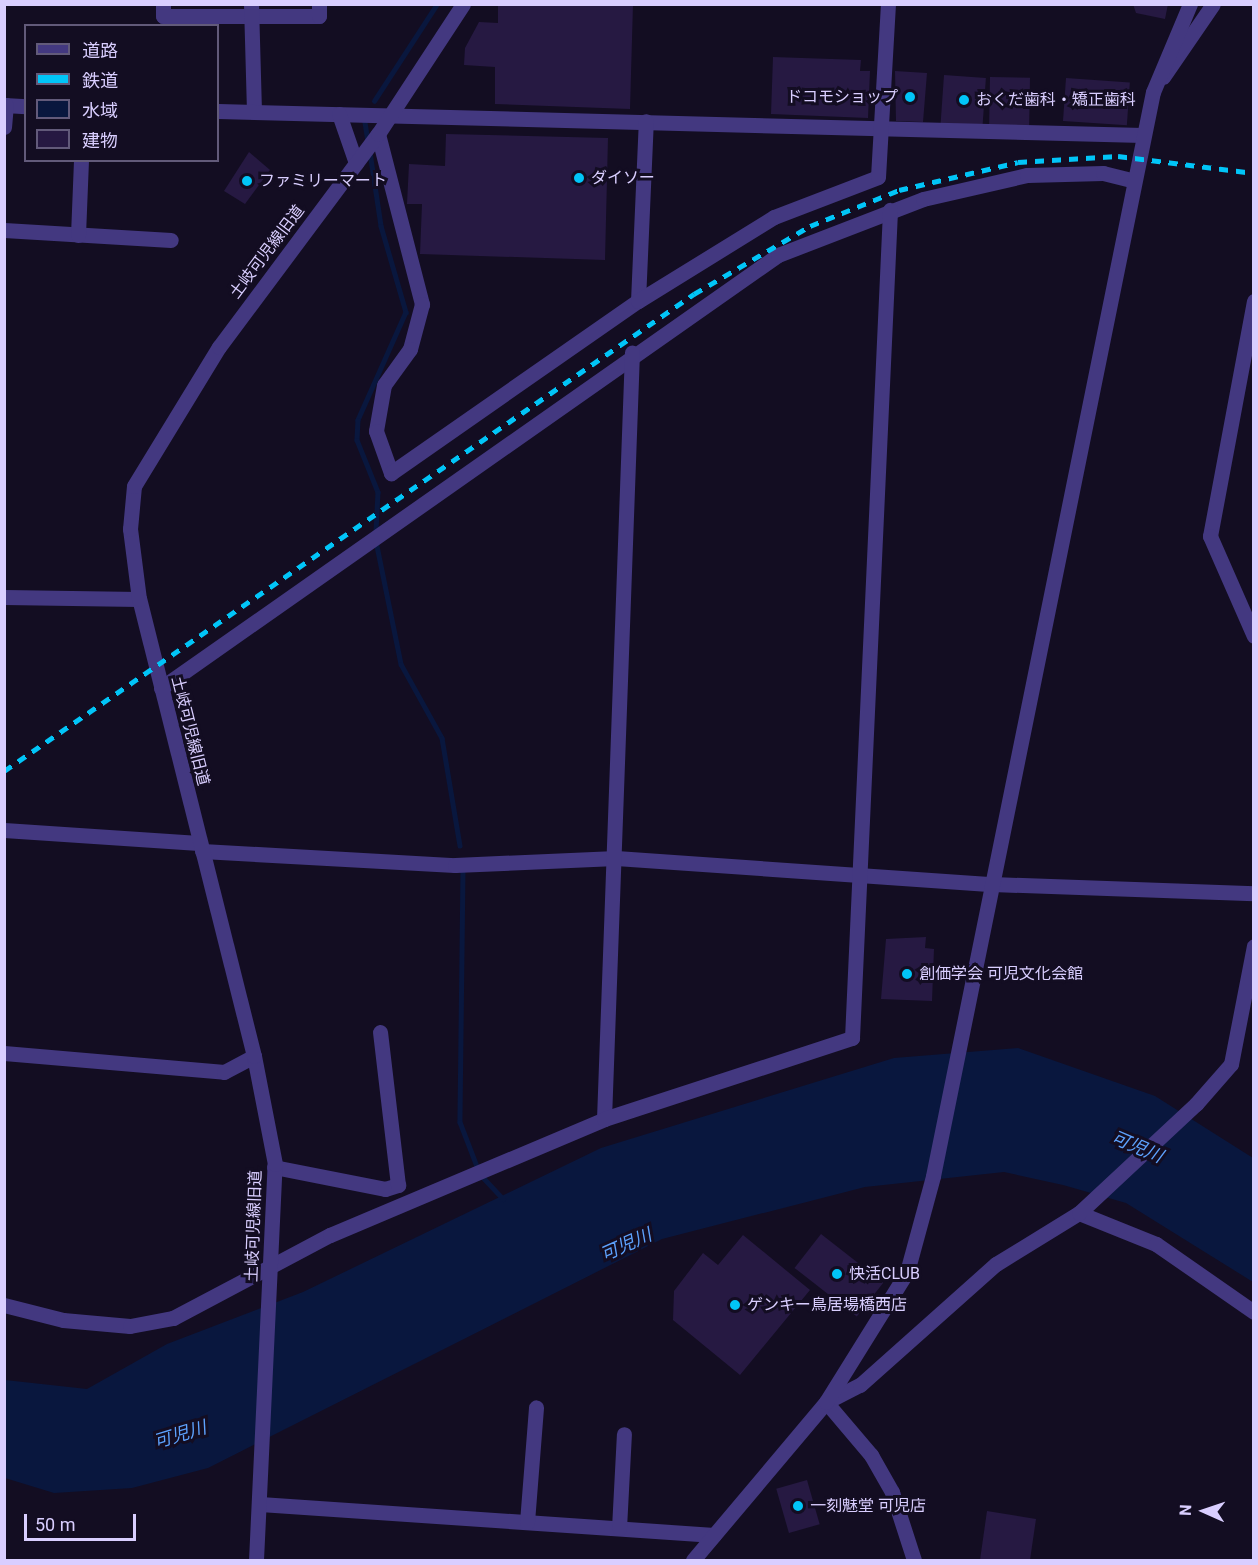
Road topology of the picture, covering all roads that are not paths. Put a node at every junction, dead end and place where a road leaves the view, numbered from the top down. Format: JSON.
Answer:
{"nodes":[{"id":1,"x":163,"y":4,"type":"edge"},
{"id":2,"x":319,"y":4,"type":"edge"},
{"id":3,"x":463,"y":4,"type":"edge"},
{"id":4,"x":888,"y":4,"type":"edge"},
{"id":5,"x":1190,"y":4,"type":"edge"},
{"id":6,"x":1213,"y":4,"type":"edge"},
{"id":7,"x":251,"y":10,"type":"edge"},
{"id":8,"x":1153,"y":92,"type":"junction"},
{"id":9,"x":5,"y":105,"type":"edge"},
{"id":10,"x":24,"y":106,"type":"edge"},
{"id":11,"x":219,"y":111,"type":"edge"},
{"id":12,"x":254,"y":111,"type":"junction"},
{"id":13,"x":339,"y":114,"type":"junction"},
{"id":14,"x":390,"y":115,"type":"junction"},
{"id":15,"x":646,"y":121,"type":"junction"},
{"id":16,"x":4,"y":127,"type":"edge"},
{"id":17,"x":881,"y":130,"type":"junction"},
{"id":18,"x":378,"y":134,"type":"junction"},
{"id":19,"x":1143,"y":135,"type":"junction"},
{"id":20,"x":359,"y":160,"type":"junction"},
{"id":21,"x":81,"y":162,"type":"edge"},
{"id":22,"x":1134,"y":181,"type":"junction"},
{"id":23,"x":890,"y":210,"type":"junction"},
{"id":24,"x":4,"y":230,"type":"edge"},
{"id":25,"x":78,"y":235,"type":"junction"},
{"id":26,"x":171,"y":240,"type":"dead end"},
{"id":27,"x":638,"y":301,"type":"junction"},
{"id":28,"x":1254,"y":302,"type":"edge"},
{"id":29,"x":632,"y":353,"type":"junction"},
{"id":30,"x":4,"y":597,"type":"edge"},
{"id":31,"x":139,"y":599,"type":"junction"},
{"id":32,"x":1254,"y":636,"type":"edge"},
{"id":33,"x":161,"y":688,"type":"junction"},
{"id":34,"x":4,"y":830,"type":"edge"},
{"id":35,"x":200,"y":847,"type":"junction"},
{"id":36,"x":616,"y":858,"type":"junction"},
{"id":37,"x":864,"y":874,"type":"junction"},
{"id":38,"x":992,"y":884,"type":"junction"},
{"id":39,"x":1254,"y":893,"type":"edge"},
{"id":40,"x":1254,"y":946,"type":"edge"},
{"id":41,"x":380,"y":1032,"type":"dead end"},
{"id":42,"x":4,"y":1053,"type":"edge"},
{"id":43,"x":254,"y":1056,"type":"junction"},
{"id":44,"x":604,"y":1119,"type":"junction"},
{"id":45,"x":274,"y":1167,"type":"junction"},
{"id":46,"x":1079,"y":1213,"type":"junction"},
{"id":47,"x":271,"y":1266,"type":"junction"},
{"id":48,"x":4,"y":1305,"type":"edge"},
{"id":49,"x":1254,"y":1312,"type":"edge"},
{"id":50,"x":826,"y":1402,"type":"junction"},
{"id":51,"x":536,"y":1407,"type":"dead end"},
{"id":52,"x":624,"y":1434,"type":"dead end"},
{"id":53,"x":260,"y":1497,"type":"junction"},
{"id":54,"x":527,"y":1522,"type":"junction"},
{"id":55,"x":619,"y":1528,"type":"junction"},
{"id":56,"x":714,"y":1534,"type":"junction"},
{"id":57,"x":256,"y":1560,"type":"edge"},
{"id":58,"x":693,"y":1560,"type":"edge"},
{"id":59,"x":914,"y":1560,"type":"edge"}],
"edges":[{"from":1,"to":7,"type":"street"},
{"from":2,"to":7,"type":"street"},
{"from":3,"to":14,"type":"street","name":"土岐可児線旧道"},
{"from":4,"to":17,"type":"street"},
{"from":5,"to":8,"type":"street"},
{"from":6,"to":8,"type":"street"},
{"from":7,"to":12,"type":"street"},
{"from":8,"to":19,"type":"street"},
{"from":9,"to":10,"type":"street"},
{"from":9,"to":16,"type":"street"},
{"from":11,"to":12,"type":"street"},
{"from":12,"to":13,"type":"street"},
{"from":13,"to":14,"type":"street"},
{"from":13,"to":20,"type":"street"},
{"from":14,"to":15,"type":"street"},
{"from":14,"to":18,"type":"street","name":"土岐可児線旧道"},
{"from":15,"to":17,"type":"street"},
{"from":15,"to":27,"type":"street"},
{"from":17,"to":19,"type":"street"},
{"from":17,"to":27,"type":"street"},
{"from":18,"to":20,"type":"street","name":"土岐可児線旧道"},
{"from":18,"to":27,"type":"street"},
{"from":19,"to":22,"type":"street"},
{"from":20,"to":31,"type":"street","name":"土岐可児線旧道"},
{"from":21,"to":25,"type":"street"},
{"from":22,"to":23,"type":"street"},
{"from":22,"to":38,"type":"street"},
{"from":23,"to":29,"type":"street"},
{"from":23,"to":37,"type":"street"},
{"from":24,"to":25,"type":"street"},
{"from":25,"to":26,"type":"street"},
{"from":28,"to":32,"type":"street"},
{"from":29,"to":33,"type":"street"},
{"from":29,"to":36,"type":"street"},
{"from":30,"to":31,"type":"street"},
{"from":31,"to":33,"type":"street","name":"土岐可児線旧道"},
{"from":33,"to":35,"type":"street","name":"土岐可児線旧道"},
{"from":34,"to":35,"type":"street"},
{"from":35,"to":36,"type":"street"},
{"from":35,"to":43,"type":"street","name":"土岐可児線旧道"},
{"from":36,"to":37,"type":"street"},
{"from":36,"to":44,"type":"street"},
{"from":37,"to":38,"type":"street"},
{"from":37,"to":44,"type":"street"},
{"from":38,"to":39,"type":"street"},
{"from":38,"to":50,"type":"street"},
{"from":40,"to":46,"type":"street"},
{"from":41,"to":45,"type":"street"},
{"from":42,"to":43,"type":"street"},
{"from":43,"to":45,"type":"street","name":"土岐可児線旧道"},
{"from":44,"to":47,"type":"street"},
{"from":45,"to":47,"type":"street","name":"土岐可児線旧道"},
{"from":46,"to":49,"type":"street"},
{"from":46,"to":50,"type":"street"},
{"from":47,"to":48,"type":"street"},
{"from":47,"to":53,"type":"street","name":"土岐可児線旧道"},
{"from":50,"to":56,"type":"street"},
{"from":50,"to":59,"type":"street"},
{"from":51,"to":54,"type":"street"},
{"from":52,"to":55,"type":"street"},
{"from":53,"to":54,"type":"street"},
{"from":53,"to":57,"type":"street","name":"土岐可児線旧道"},
{"from":54,"to":55,"type":"street"},
{"from":55,"to":56,"type":"street"},
{"from":56,"to":58,"type":"street"}]}
